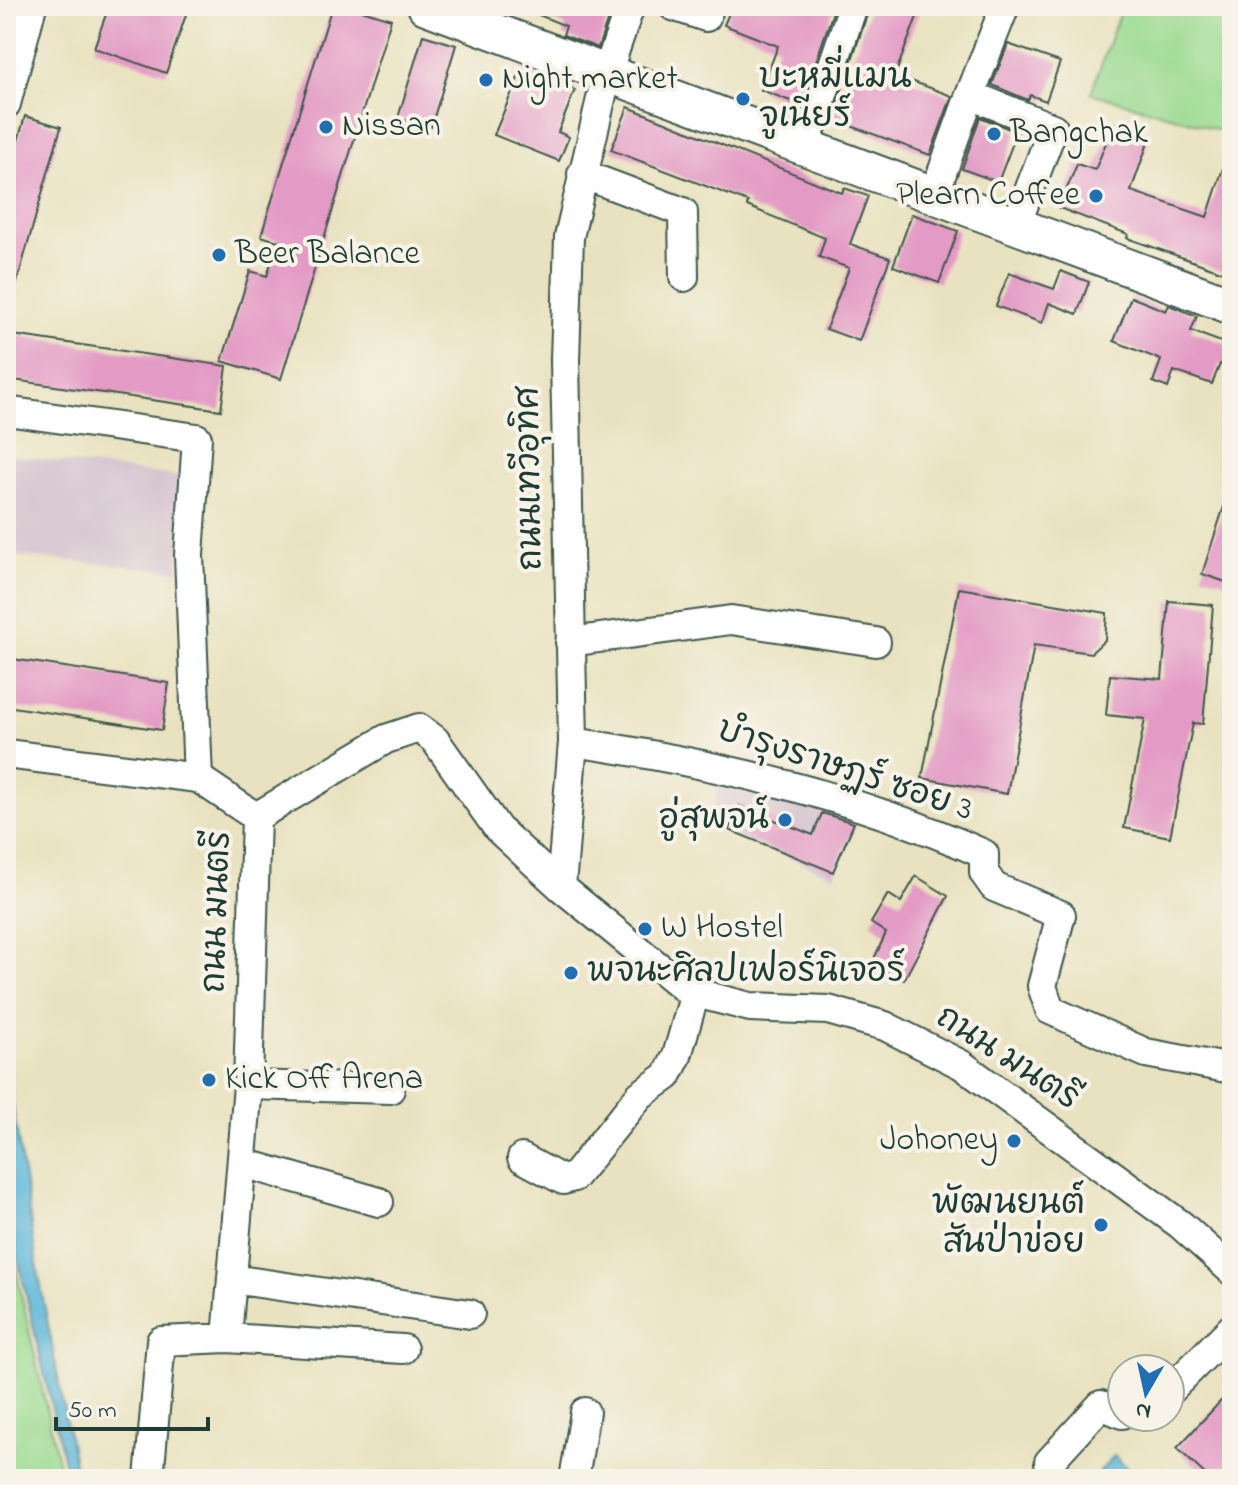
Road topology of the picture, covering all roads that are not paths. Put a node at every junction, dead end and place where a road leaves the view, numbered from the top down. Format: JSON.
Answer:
{"nodes":[{"id":1,"x":32,"y":6,"type":"edge"},
{"id":2,"x":426,"y":6,"type":"edge"},
{"id":3,"x":630,"y":6,"type":"edge"},
{"id":4,"x":673,"y":6,"type":"edge"},
{"id":5,"x":710,"y":6,"type":"edge"},
{"id":6,"x":853,"y":6,"type":"edge"},
{"id":7,"x":1005,"y":6,"type":"edge"},
{"id":8,"x":607,"y":73,"type":"junction"},
{"id":9,"x":970,"y":95,"type":"junction"},
{"id":10,"x":6,"y":104,"type":"edge"},
{"id":11,"x":805,"y":147,"type":"junction"},
{"id":12,"x":582,"y":174,"type":"junction"},
{"id":13,"x":934,"y":195,"type":"junction"},
{"id":14,"x":1016,"y":225,"type":"junction"},
{"id":15,"x":684,"y":277,"type":"dead end"},
{"id":16,"x":1232,"y":306,"type":"edge"},
{"id":17,"x":6,"y":411,"type":"edge"},
{"id":18,"x":570,"y":642,"type":"junction"},
{"id":19,"x":876,"y":642,"type":"dead end"},
{"id":20,"x":573,"y":742,"type":"junction"},
{"id":21,"x":6,"y":754,"type":"edge"},
{"id":22,"x":198,"y":778,"type":"junction"},
{"id":23,"x":256,"y":817,"type":"junction"},
{"id":24,"x":561,"y":887,"type":"junction"},
{"id":25,"x":695,"y":993,"type":"junction"},
{"id":26,"x":1232,"y":1069,"type":"edge"},
{"id":27,"x":248,"y":1085,"type":"junction"},
{"id":28,"x":390,"y":1089,"type":"dead end"},
{"id":29,"x":522,"y":1158,"type":"dead end"},
{"id":30,"x":243,"y":1163,"type":"junction"},
{"id":31,"x":379,"y":1202,"type":"dead end"},
{"id":32,"x":1232,"y":1271,"type":"edge"},
{"id":33,"x":232,"y":1279,"type":"junction"},
{"id":34,"x":470,"y":1314,"type":"dead end"},
{"id":35,"x":1232,"y":1328,"type":"edge"},
{"id":36,"x":227,"y":1338,"type":"junction"},
{"id":37,"x":403,"y":1349,"type":"dead end"},
{"id":38,"x":1186,"y":1374,"type":"edge"},
{"id":39,"x":1106,"y":1407,"type":"edge"},
{"id":40,"x":585,"y":1412,"type":"dead end"},
{"id":41,"x":1049,"y":1462,"type":"dead end"},
{"id":42,"x":149,"y":1479,"type":"edge"},
{"id":43,"x":574,"y":1479,"type":"edge"}],
"edges":[{"from":1,"to":10,"type":"street"},
{"from":2,"to":8,"type":"main road"},
{"from":3,"to":8,"type":"street","name":"ถนนเทวีอุทิศ"},
{"from":4,"to":5,"type":"street"},
{"from":6,"to":11,"type":"street"},
{"from":7,"to":9,"type":"street"},
{"from":8,"to":11,"type":"main road"},
{"from":8,"to":12,"type":"street","name":"ถนนเทวีอุทิศ"},
{"from":9,"to":13,"type":"street"},
{"from":9,"to":14,"type":"street"},
{"from":11,"to":13,"type":"main road"},
{"from":12,"to":15,"type":"street"},
{"from":12,"to":18,"type":"street","name":"ถนนเทวีอุทิศ"},
{"from":13,"to":14,"type":"main road"},
{"from":14,"to":16,"type":"main road"},
{"from":17,"to":22,"type":"street"},
{"from":18,"to":19,"type":"street"},
{"from":18,"to":20,"type":"street","name":"ถนนเทวีอุทิศ"},
{"from":20,"to":24,"type":"street","name":"ถนนเทวีอุทิศ"},
{"from":20,"to":26,"type":"street","name":"บำรุงราษฏร์ ซอย 3"},
{"from":21,"to":22,"type":"street"},
{"from":22,"to":23,"type":"street"},
{"from":23,"to":24,"type":"street","name":"ถนน มนตรี"},
{"from":23,"to":27,"type":"street","name":"ถนน มนตรี"},
{"from":24,"to":25,"type":"street","name":"ถนน มนตรี"},
{"from":25,"to":29,"type":"street"},
{"from":25,"to":32,"type":"street","name":"ถนน มนตรี"},
{"from":27,"to":28,"type":"street"},
{"from":27,"to":30,"type":"street","name":"ถนน มนตรี"},
{"from":30,"to":31,"type":"street"},
{"from":30,"to":33,"type":"street","name":"ถนน มนตรี"},
{"from":33,"to":34,"type":"street"},
{"from":33,"to":36,"type":"street","name":"ถนน มนตรี"},
{"from":35,"to":38,"type":"street"},
{"from":36,"to":37,"type":"street"},
{"from":36,"to":42,"type":"street"},
{"from":39,"to":41,"type":"street"},
{"from":40,"to":43,"type":"street"}]}
